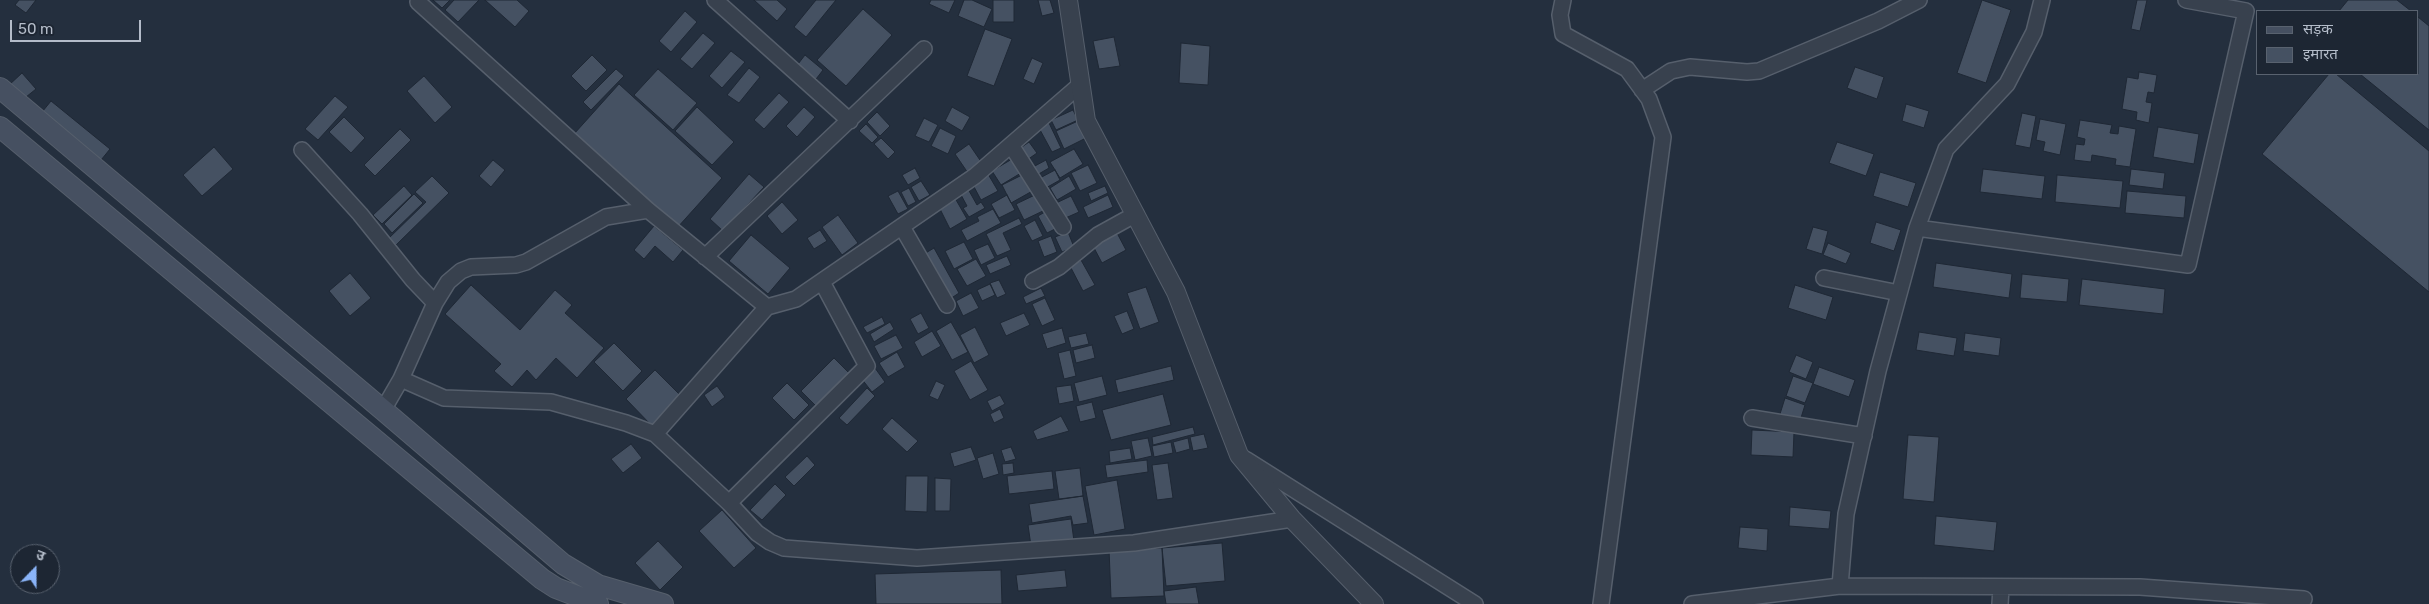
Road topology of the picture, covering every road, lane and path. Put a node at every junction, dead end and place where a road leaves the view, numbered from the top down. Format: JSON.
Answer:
{"nodes":[{"id":1,"x":715,"y":0,"type":"edge"},
{"id":2,"x":1068,"y":0,"type":"edge"},
{"id":3,"x":1919,"y":0,"type":"edge"},
{"id":4,"x":2042,"y":0,"type":"edge"},
{"id":5,"x":2189,"y":0,"type":"edge"},
{"id":6,"x":418,"y":2,"type":"dead end"},
{"id":7,"x":1561,"y":7,"type":"edge"},
{"id":8,"x":924,"y":49,"type":"dead end"},
{"id":9,"x":1081,"y":84,"type":"junction"},
{"id":10,"x":0,"y":88,"type":"edge"},
{"id":11,"x":1642,"y":90,"type":"junction"},
{"id":12,"x":850,"y":121,"type":"junction"},
{"id":13,"x":0,"y":127,"type":"edge"},
{"id":14,"x":1011,"y":145,"type":"junction"},
{"id":15,"x":302,"y":150,"type":"dead end"},
{"id":16,"x":648,"y":210,"type":"junction"},
{"id":17,"x":1136,"y":214,"type":"junction"},
{"id":18,"x":902,"y":227,"type":"junction"},
{"id":19,"x":1064,"y":227,"type":"dead end"},
{"id":20,"x":1917,"y":228,"type":"junction"},
{"id":21,"x":705,"y":257,"type":"junction"},
{"id":22,"x":1824,"y":278,"type":"dead end"},
{"id":23,"x":1033,"y":281,"type":"dead end"},
{"id":24,"x":822,"y":282,"type":"junction"},
{"id":25,"x":1899,"y":293,"type":"junction"},
{"id":26,"x":435,"y":303,"type":"junction"},
{"id":27,"x":947,"y":305,"type":"dead end"},
{"id":28,"x":767,"y":307,"type":"junction"},
{"id":29,"x":401,"y":379,"type":"junction"},
{"id":30,"x":383,"y":410,"type":"junction"},
{"id":31,"x":1752,"y":418,"type":"dead end"},
{"id":32,"x":655,"y":434,"type":"junction"},
{"id":33,"x":1864,"y":436,"type":"junction"},
{"id":34,"x":1239,"y":455,"type":"junction"},
{"id":35,"x":729,"y":503,"type":"junction"},
{"id":36,"x":1292,"y":519,"type":"junction"},
{"id":37,"x":1840,"y":586,"type":"junction"},
{"id":38,"x":2001,"y":588,"type":"junction"},
{"id":39,"x":2221,"y":599,"type":"edge"},
{"id":40,"x":2304,"y":599,"type":"dead end"},
{"id":41,"x":598,"y":604,"type":"edge"},
{"id":42,"x":663,"y":604,"type":"edge"},
{"id":43,"x":1374,"y":604,"type":"edge"},
{"id":44,"x":1475,"y":604,"type":"edge"},
{"id":45,"x":1601,"y":604,"type":"edge"},
{"id":46,"x":1692,"y":604,"type":"edge"},
{"id":47,"x":2000,"y":604,"type":"edge"}],
"edges":[{"from":1,"to":12,"type":"street"},
{"from":2,"to":9,"type":"street"},
{"from":3,"to":11,"type":"street"},
{"from":4,"to":20,"type":"street"},
{"from":5,"to":20,"type":"street"},
{"from":6,"to":16,"type":"street"},
{"from":7,"to":11,"type":"street"},
{"from":8,"to":12,"type":"street"},
{"from":9,"to":14,"type":"street"},
{"from":9,"to":17,"type":"street"},
{"from":10,"to":30,"type":"main road"},
{"from":11,"to":45,"type":"street"},
{"from":12,"to":21,"type":"street"},
{"from":13,"to":41,"type":"main road"},
{"from":14,"to":18,"type":"street"},
{"from":14,"to":19,"type":"street"},
{"from":15,"to":26,"type":"street"},
{"from":16,"to":21,"type":"street"},
{"from":16,"to":26,"type":"street"},
{"from":17,"to":23,"type":"street"},
{"from":17,"to":34,"type":"street"},
{"from":18,"to":24,"type":"street"},
{"from":18,"to":27,"type":"street"},
{"from":20,"to":25,"type":"street"},
{"from":21,"to":28,"type":"street"},
{"from":22,"to":25,"type":"street"},
{"from":24,"to":28,"type":"street"},
{"from":24,"to":35,"type":"street"},
{"from":25,"to":33,"type":"street"},
{"from":26,"to":29,"type":"street"},
{"from":28,"to":32,"type":"street"},
{"from":29,"to":30,"type":"street"},
{"from":29,"to":32,"type":"street"},
{"from":30,"to":42,"type":"main road"},
{"from":31,"to":33,"type":"street"},
{"from":32,"to":35,"type":"street"},
{"from":33,"to":37,"type":"street"},
{"from":34,"to":36,"type":"street"},
{"from":34,"to":44,"type":"street"},
{"from":35,"to":36,"type":"street"},
{"from":36,"to":43,"type":"street"},
{"from":37,"to":38,"type":"street"},
{"from":37,"to":46,"type":"street"},
{"from":38,"to":39,"type":"street"},
{"from":38,"to":47,"type":"street"},
{"from":39,"to":40,"type":"street"}]}
